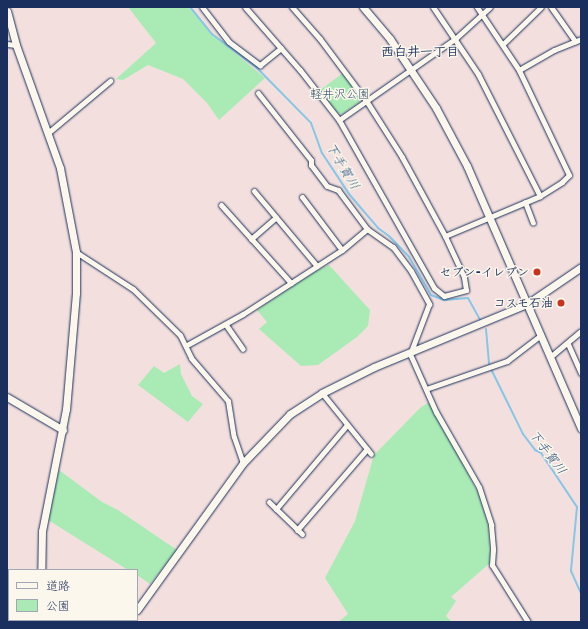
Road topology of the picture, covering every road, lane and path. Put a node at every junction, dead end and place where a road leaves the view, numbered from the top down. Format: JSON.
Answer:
{"nodes":[{"id":1,"x":202,"y":7,"type":"edge"},
{"id":2,"x":245,"y":7,"type":"edge"},
{"id":3,"x":292,"y":7,"type":"edge"},
{"id":4,"x":363,"y":7,"type":"edge"},
{"id":5,"x":433,"y":7,"type":"edge"},
{"id":6,"x":477,"y":7,"type":"edge"},
{"id":7,"x":490,"y":7,"type":"edge"},
{"id":8,"x":541,"y":7,"type":"edge"},
{"id":9,"x":551,"y":7,"type":"edge"},
{"id":10,"x":7,"y":11,"type":"edge"},
{"id":11,"x":483,"y":14,"type":"junction"},
{"id":12,"x":456,"y":38,"type":"junction"},
{"id":13,"x":578,"y":40,"type":"edge"},
{"id":14,"x":7,"y":44,"type":"edge"},
{"id":15,"x":503,"y":44,"type":"junction"},
{"id":16,"x":16,"y":45,"type":"junction"},
{"id":17,"x":281,"y":48,"type":"junction"},
{"id":18,"x":519,"y":70,"type":"junction"},
{"id":19,"x":411,"y":71,"type":"junction"},
{"id":20,"x":110,"y":81,"type":"dead end"},
{"id":21,"x":258,"y":92,"type":"dead end"},
{"id":22,"x":367,"y":102,"type":"junction"},
{"id":23,"x":339,"y":120,"type":"junction"},
{"id":24,"x":49,"y":132,"type":"junction"},
{"id":25,"x":254,"y":191,"type":"dead end"},
{"id":26,"x":540,"y":196,"type":"junction"},
{"id":27,"x":302,"y":197,"type":"dead end"},
{"id":28,"x":525,"y":202,"type":"junction"},
{"id":29,"x":221,"y":205,"type":"dead end"},
{"id":30,"x":491,"y":216,"type":"junction"},
{"id":31,"x":276,"y":217,"type":"junction"},
{"id":32,"x":533,"y":222,"type":"dead end"},
{"id":33,"x":367,"y":229,"type":"junction"},
{"id":34,"x":445,"y":236,"type":"junction"},
{"id":35,"x":251,"y":239,"type":"junction"},
{"id":36,"x":342,"y":250,"type":"junction"},
{"id":37,"x":76,"y":252,"type":"junction"},
{"id":38,"x":317,"y":266,"type":"junction"},
{"id":39,"x":581,"y":267,"type":"edge"},
{"id":40,"x":290,"y":283,"type":"junction"},
{"id":41,"x":527,"y":304,"type":"junction"},
{"id":42,"x":226,"y":325,"type":"junction"},
{"id":43,"x":581,"y":331,"type":"edge"},
{"id":44,"x":540,"y":335,"type":"junction"},
{"id":45,"x":568,"y":344,"type":"junction"},
{"id":46,"x":187,"y":345,"type":"junction"},
{"id":47,"x":243,"y":349,"type":"dead end"},
{"id":48,"x":411,"y":351,"type":"junction"},
{"id":49,"x":550,"y":357,"type":"junction"},
{"id":50,"x":581,"y":373,"type":"edge"},
{"id":51,"x":426,"y":389,"type":"junction"},
{"id":52,"x":322,"y":393,"type":"junction"},
{"id":53,"x":7,"y":397,"type":"edge"},
{"id":54,"x":347,"y":425,"type":"junction"},
{"id":55,"x":581,"y":428,"type":"edge"},
{"id":56,"x":63,"y":430,"type":"junction"},
{"id":57,"x":367,"y":449,"type":"junction"},
{"id":58,"x":371,"y":454,"type":"dead end"},
{"id":59,"x":243,"y":463,"type":"junction"},
{"id":60,"x":269,"y":502,"type":"dead end"},
{"id":61,"x":276,"y":509,"type":"junction"},
{"id":62,"x":297,"y":530,"type":"junction"},
{"id":63,"x":302,"y":534,"type":"dead end"},
{"id":64,"x":41,"y":569,"type":"edge"},
{"id":65,"x":138,"y":609,"type":"edge"},
{"id":66,"x":528,"y":622,"type":"edge"}],
"edges":[{"from":1,"to":17,"type":"street"},
{"from":2,"to":17,"type":"street"},
{"from":3,"to":22,"type":"street"},
{"from":4,"to":19,"type":"street"},
{"from":5,"to":12,"type":"street"},
{"from":6,"to":11,"type":"street"},
{"from":7,"to":11,"type":"street"},
{"from":8,"to":15,"type":"street"},
{"from":9,"to":13,"type":"street"},
{"from":10,"to":16,"type":"street"},
{"from":11,"to":12,"type":"street"},
{"from":11,"to":15,"type":"street"},
{"from":12,"to":19,"type":"street"},
{"from":12,"to":26,"type":"street"},
{"from":13,"to":18,"type":"street"},
{"from":14,"to":16,"type":"street"},
{"from":15,"to":18,"type":"street"},
{"from":16,"to":24,"type":"street"},
{"from":17,"to":23,"type":"street"},
{"from":18,"to":26,"type":"street"},
{"from":19,"to":22,"type":"street"},
{"from":19,"to":30,"type":"street"},
{"from":20,"to":24,"type":"street"},
{"from":21,"to":33,"type":"street"},
{"from":22,"to":23,"type":"street"},
{"from":22,"to":34,"type":"street"},
{"from":23,"to":34,"type":"street"},
{"from":24,"to":37,"type":"street"},
{"from":25,"to":31,"type":"street"},
{"from":26,"to":28,"type":"street"},
{"from":27,"to":36,"type":"street"},
{"from":28,"to":30,"type":"street"},
{"from":28,"to":32,"type":"street"},
{"from":29,"to":35,"type":"street"},
{"from":30,"to":34,"type":"street"},
{"from":30,"to":41,"type":"street"},
{"from":31,"to":35,"type":"street"},
{"from":31,"to":38,"type":"street"},
{"from":33,"to":36,"type":"street"},
{"from":33,"to":48,"type":"street"},
{"from":35,"to":40,"type":"street"},
{"from":36,"to":38,"type":"street"},
{"from":37,"to":46,"type":"street"},
{"from":37,"to":56,"type":"street"},
{"from":38,"to":40,"type":"street"},
{"from":39,"to":41,"type":"street"},
{"from":40,"to":42,"type":"street"},
{"from":41,"to":44,"type":"street"},
{"from":41,"to":48,"type":"street"},
{"from":42,"to":46,"type":"street"},
{"from":42,"to":47,"type":"street"},
{"from":43,"to":45,"type":"street"},
{"from":44,"to":49,"type":"street"},
{"from":44,"to":51,"type":"street"},
{"from":45,"to":49,"type":"street"},
{"from":45,"to":50,"type":"street"},
{"from":46,"to":59,"type":"street"},
{"from":48,"to":51,"type":"street"},
{"from":48,"to":52,"type":"street"},
{"from":49,"to":55,"type":"street"},
{"from":51,"to":66,"type":"street"},
{"from":52,"to":54,"type":"street"},
{"from":52,"to":59,"type":"street"},
{"from":53,"to":56,"type":"street"},
{"from":54,"to":57,"type":"street"},
{"from":54,"to":61,"type":"street"},
{"from":56,"to":64,"type":"street"},
{"from":57,"to":58,"type":"street"},
{"from":57,"to":62,"type":"street"},
{"from":59,"to":65,"type":"street"},
{"from":60,"to":61,"type":"street"},
{"from":61,"to":62,"type":"street"},
{"from":62,"to":63,"type":"street"}]}
